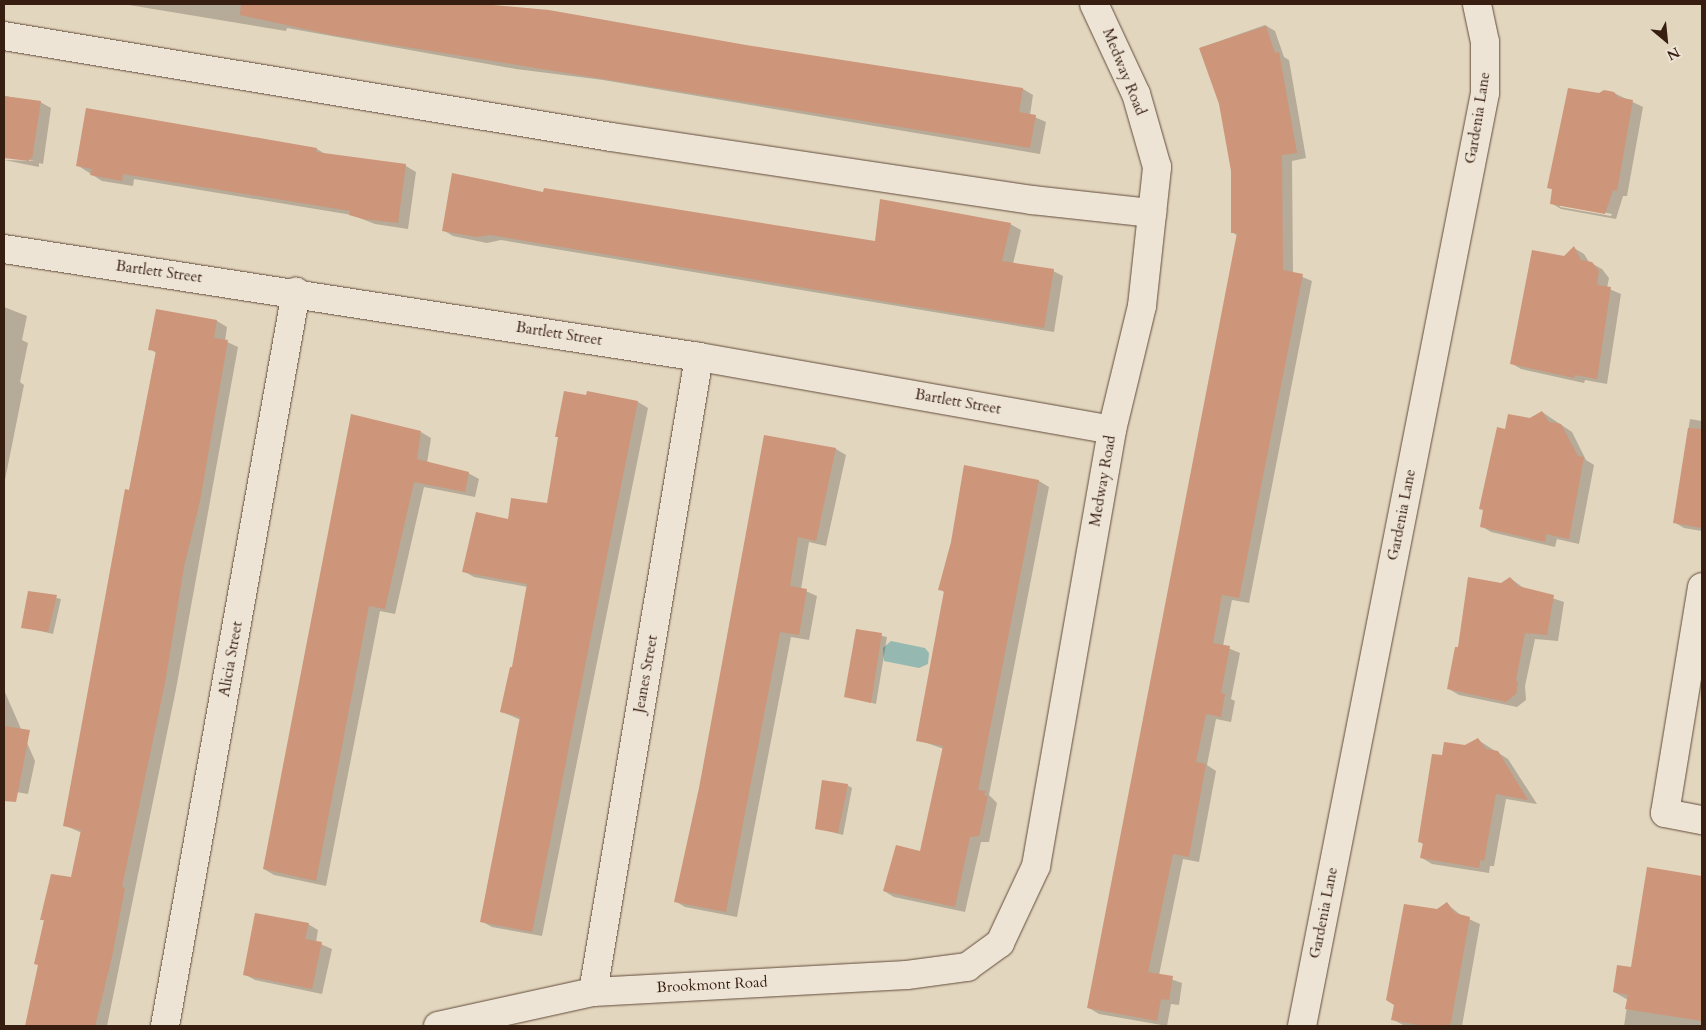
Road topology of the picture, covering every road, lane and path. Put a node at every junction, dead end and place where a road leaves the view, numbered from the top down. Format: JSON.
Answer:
{"nodes":[{"id":1,"x":1092,"y":4,"type":"edge"},
{"id":2,"x":1477,"y":4,"type":"edge"},
{"id":3,"x":4,"y":36,"type":"edge"},
{"id":4,"x":1152,"y":213,"type":"junction"},
{"id":5,"x":4,"y":249,"type":"edge"},
{"id":6,"x":296,"y":292,"type":"junction"},
{"id":7,"x":699,"y":357,"type":"junction"},
{"id":8,"x":1112,"y":430,"type":"junction"},
{"id":9,"x":1702,"y":587,"type":"edge"},
{"id":10,"x":1702,"y":820,"type":"edge"},
{"id":11,"x":984,"y":954,"type":"joint"},
{"id":12,"x":593,"y":992,"type":"junction"},
{"id":13,"x":165,"y":1026,"type":"edge"},
{"id":14,"x":438,"y":1026,"type":"edge"},
{"id":15,"x":1302,"y":1026,"type":"edge"}],
"edges":[{"from":1,"to":4,"type":"street","name":"Medway Road"},
{"from":2,"to":15,"type":"street","name":"Gardenia Lane"},
{"from":3,"to":4,"type":"street"},
{"from":4,"to":8,"type":"street","name":"Medway Road"},
{"from":5,"to":6,"type":"street","name":"Bartlett Street"},
{"from":6,"to":7,"type":"street","name":"Bartlett Street"},
{"from":6,"to":13,"type":"street","name":"Alicia Street"},
{"from":7,"to":8,"type":"street","name":"Bartlett Street"},
{"from":7,"to":12,"type":"street","name":"Jeanes Street"},
{"from":8,"to":11,"type":"street","name":"Medway Road"},
{"from":9,"to":10,"type":"street"},
{"from":11,"to":12,"type":"street","name":"Brookmont Road"},
{"from":12,"to":14,"type":"street","name":"Brookmont Road"}]}
